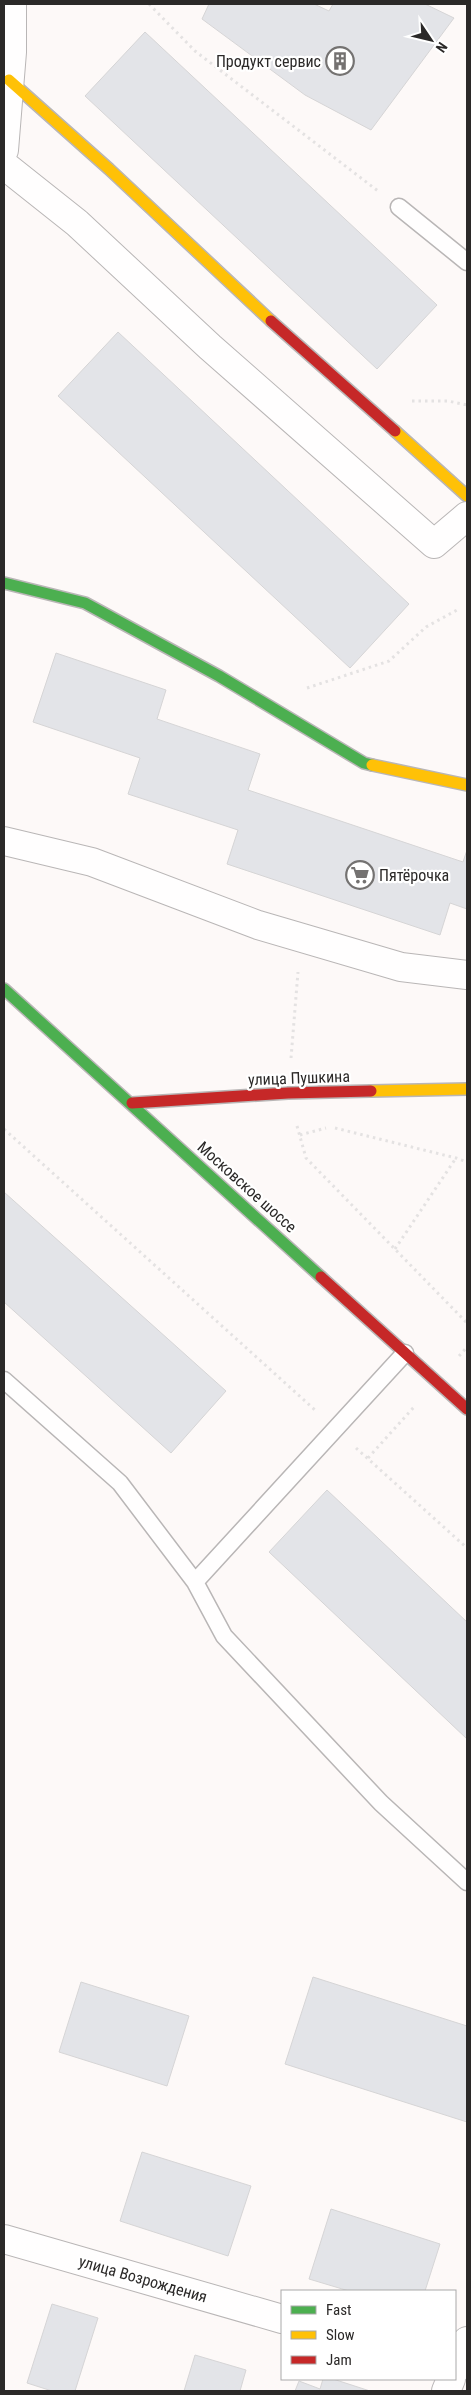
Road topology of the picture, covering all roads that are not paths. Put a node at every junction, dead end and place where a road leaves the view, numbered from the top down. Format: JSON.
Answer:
{"nodes":[{"id":1,"x":12,"y":4,"type":"edge"},
{"id":2,"x":9,"y":80,"type":"junction"},
{"id":3,"x":4,"y":150,"type":"edge"},
{"id":4,"x":4,"y":165,"type":"edge"},
{"id":5,"x":399,"y":207,"type":"road end"},
{"id":6,"x":467,"y":262,"type":"edge"},
{"id":7,"x":467,"y":496,"type":"edge"},
{"id":8,"x":467,"y":516,"type":"edge"},
{"id":9,"x":4,"y":584,"type":"edge"},
{"id":10,"x":467,"y":785,"type":"edge"},
{"id":11,"x":4,"y":841,"type":"edge"},
{"id":12,"x":467,"y":976,"type":"edge"},
{"id":13,"x":4,"y":989,"type":"edge"},
{"id":14,"x":462,"y":1090,"type":"edge"},
{"id":15,"x":132,"y":1103,"type":"junction"},
{"id":16,"x":405,"y":1352,"type":"junction"},
{"id":17,"x":4,"y":1380,"type":"edge"},
{"id":18,"x":467,"y":1409,"type":"edge"},
{"id":19,"x":195,"y":1582,"type":"junction"},
{"id":20,"x":467,"y":1882,"type":"edge"},
{"id":21,"x":4,"y":2238,"type":"edge"},
{"id":22,"x":281,"y":2319,"type":"edge"},
{"id":23,"x":467,"y":2341,"type":"edge"},
{"id":24,"x":456,"y":2368,"type":"edge"},
{"id":25,"x":456,"y":2371,"type":"edge"},
{"id":26,"x":467,"y":2378,"type":"edge"}],
"edges":[{"from":1,"to":2,"type":"street"},
{"from":2,"to":3,"type":"street"},
{"from":2,"to":7,"type":"street"},
{"from":4,"to":8,"type":"street"},
{"from":5,"to":6,"type":"lane"},
{"from":9,"to":10,"type":"street"},
{"from":11,"to":12,"type":"street"},
{"from":13,"to":15,"type":"street","name":"Московское шоссе"},
{"from":14,"to":15,"type":"street","name":"улица Пушкина"},
{"from":15,"to":16,"type":"street","name":"Московское шоссе"},
{"from":16,"to":18,"type":"street","name":"Московское шоссе"},
{"from":16,"to":19,"type":"lane"},
{"from":17,"to":19,"type":"lane"},
{"from":19,"to":20,"type":"lane"},
{"from":21,"to":22,"type":"street","name":"улица Возрождения"},
{"from":23,"to":24,"type":"street"},
{"from":25,"to":26,"type":"street"}]}
